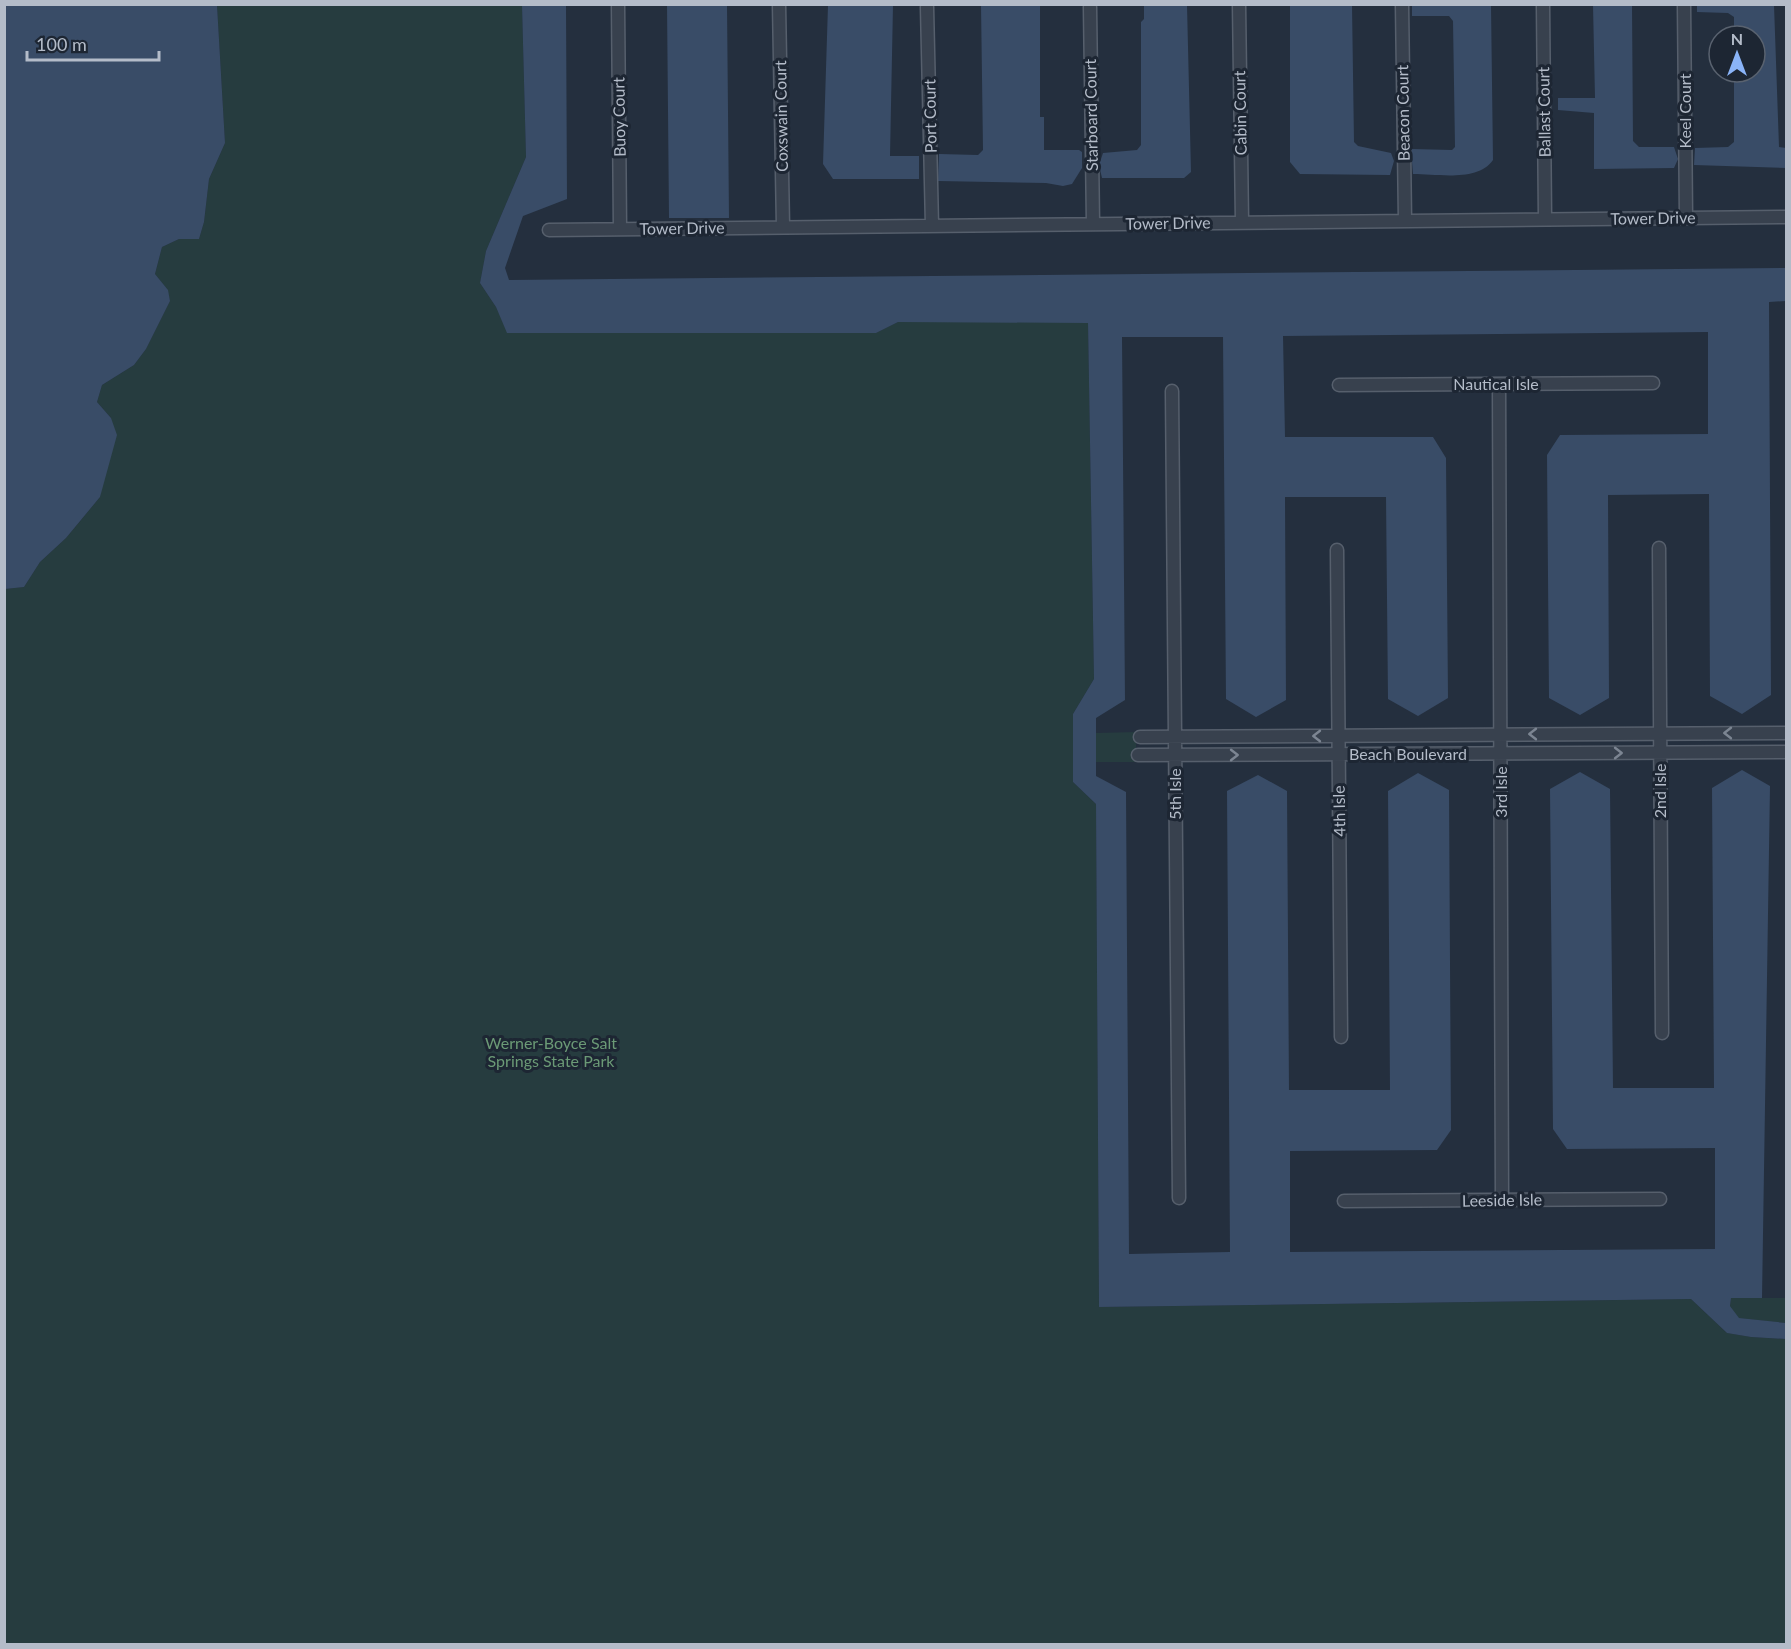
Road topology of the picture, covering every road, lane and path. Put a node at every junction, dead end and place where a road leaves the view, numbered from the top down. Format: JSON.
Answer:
{"nodes":[{"id":1,"x":618,"y":4,"type":"edge"},
{"id":2,"x":779,"y":4,"type":"edge"},
{"id":3,"x":1239,"y":4,"type":"edge"},
{"id":4,"x":1402,"y":4,"type":"edge"},
{"id":5,"x":1543,"y":4,"type":"edge"},
{"id":6,"x":1684,"y":4,"type":"edge"},
{"id":7,"x":927,"y":7,"type":"dead end"},
{"id":8,"x":1090,"y":7,"type":"dead end"},
{"id":9,"x":1786,"y":217,"type":"edge"},
{"id":10,"x":1686,"y":218,"type":"junction"},
{"id":11,"x":1545,"y":219,"type":"junction"},
{"id":12,"x":1405,"y":221,"type":"junction"},
{"id":13,"x":1242,"y":222,"type":"junction"},
{"id":14,"x":1093,"y":224,"type":"junction"},
{"id":15,"x":932,"y":226,"type":"junction"},
{"id":16,"x":783,"y":227,"type":"junction"},
{"id":17,"x":620,"y":229,"type":"junction"},
{"id":18,"x":549,"y":230,"type":"dead end"},
{"id":19,"x":1653,"y":383,"type":"dead end"},
{"id":20,"x":1499,"y":384,"type":"junction"},
{"id":21,"x":1339,"y":385,"type":"dead end"},
{"id":22,"x":1172,"y":391,"type":"dead end"},
{"id":23,"x":1659,"y":548,"type":"dead end"},
{"id":24,"x":1337,"y":550,"type":"dead end"},
{"id":25,"x":1660,"y":733,"type":"junction"},
{"id":26,"x":1786,"y":733,"type":"edge"},
{"id":27,"x":1500,"y":734,"type":"junction"},
{"id":28,"x":1338,"y":735,"type":"junction"},
{"id":29,"x":1140,"y":737,"type":"dead end"},
{"id":30,"x":1175,"y":737,"type":"junction"},
{"id":31,"x":1660,"y":752,"type":"junction"},
{"id":32,"x":1786,"y":752,"type":"edge"},
{"id":33,"x":1500,"y":753,"type":"junction"},
{"id":34,"x":1339,"y":754,"type":"junction"},
{"id":35,"x":1138,"y":755,"type":"dead end"},
{"id":36,"x":1175,"y":755,"type":"junction"},
{"id":37,"x":1662,"y":1034,"type":"dead end"},
{"id":38,"x":1341,"y":1037,"type":"dead end"},
{"id":39,"x":1179,"y":1197,"type":"dead end"},
{"id":40,"x":1660,"y":1198,"type":"dead end"},
{"id":41,"x":1502,"y":1200,"type":"junction"},
{"id":42,"x":1344,"y":1201,"type":"dead end"}],
"edges":[{"from":1,"to":17,"type":"street","name":"Buoy Court"},
{"from":2,"to":16,"type":"street","name":"Coxswain Court"},
{"from":3,"to":13,"type":"street","name":"Cabin Court"},
{"from":4,"to":12,"type":"street","name":"Beacon Court"},
{"from":5,"to":11,"type":"street","name":"Ballast Court"},
{"from":6,"to":10,"type":"street","name":"Keel Court"},
{"from":7,"to":15,"type":"street","name":"Port Court"},
{"from":8,"to":14,"type":"street","name":"Starboard Court"},
{"from":9,"to":10,"type":"street","name":"Tower Drive"},
{"from":10,"to":11,"type":"street","name":"Tower Drive"},
{"from":11,"to":12,"type":"street","name":"Tower Drive"},
{"from":12,"to":13,"type":"street","name":"Tower Drive"},
{"from":13,"to":14,"type":"street","name":"Tower Drive"},
{"from":14,"to":15,"type":"street","name":"Tower Drive"},
{"from":15,"to":16,"type":"street","name":"Tower Drive"},
{"from":16,"to":17,"type":"street","name":"Tower Drive"},
{"from":17,"to":18,"type":"street","name":"Tower Drive"},
{"from":19,"to":20,"type":"street","name":"Nautical Isle"},
{"from":20,"to":21,"type":"street","name":"Nautical Isle"},
{"from":20,"to":27,"type":"street","name":"3rd Isle"},
{"from":22,"to":30,"type":"street","name":"5th Isle"},
{"from":23,"to":25,"type":"street","name":"2nd Isle"},
{"from":24,"to":28,"type":"street","name":"4th Isle"},
{"from":26,"to":25,"type":"street","name":"Beach Boulevard","one_way":true},
{"from":25,"to":27,"type":"street","name":"Beach Boulevard","one_way":true},
{"from":25,"to":31,"type":"street","name":"2nd Isle"},
{"from":27,"to":28,"type":"street","name":"Beach Boulevard"},
{"from":27,"to":33,"type":"street","name":"3rd Isle"},
{"from":28,"to":30,"type":"street","name":"Beach Boulevard","one_way":true},
{"from":28,"to":34,"type":"street","name":"4th Isle"},
{"from":29,"to":30,"type":"street","name":"Beach Boulevard"},
{"from":30,"to":36,"type":"street","name":"5th Isle"},
{"from":31,"to":32,"type":"street","name":"Beach Boulevard"},
{"from":33,"to":31,"type":"street","name":"Beach Boulevard","one_way":true},
{"from":31,"to":37,"type":"street","name":"2nd Isle"},
{"from":33,"to":34,"type":"street","name":"Beach Boulevard"},
{"from":33,"to":41,"type":"street","name":"3rd Isle"},
{"from":36,"to":34,"type":"street","name":"Beach Boulevard","one_way":true},
{"from":34,"to":38,"type":"street","name":"4th Isle"},
{"from":35,"to":36,"type":"street","name":"Beach Boulevard"},
{"from":36,"to":39,"type":"street","name":"5th Isle"},
{"from":40,"to":41,"type":"street","name":"Leeside Isle"},
{"from":41,"to":42,"type":"street","name":"Leeside Isle"}]}
